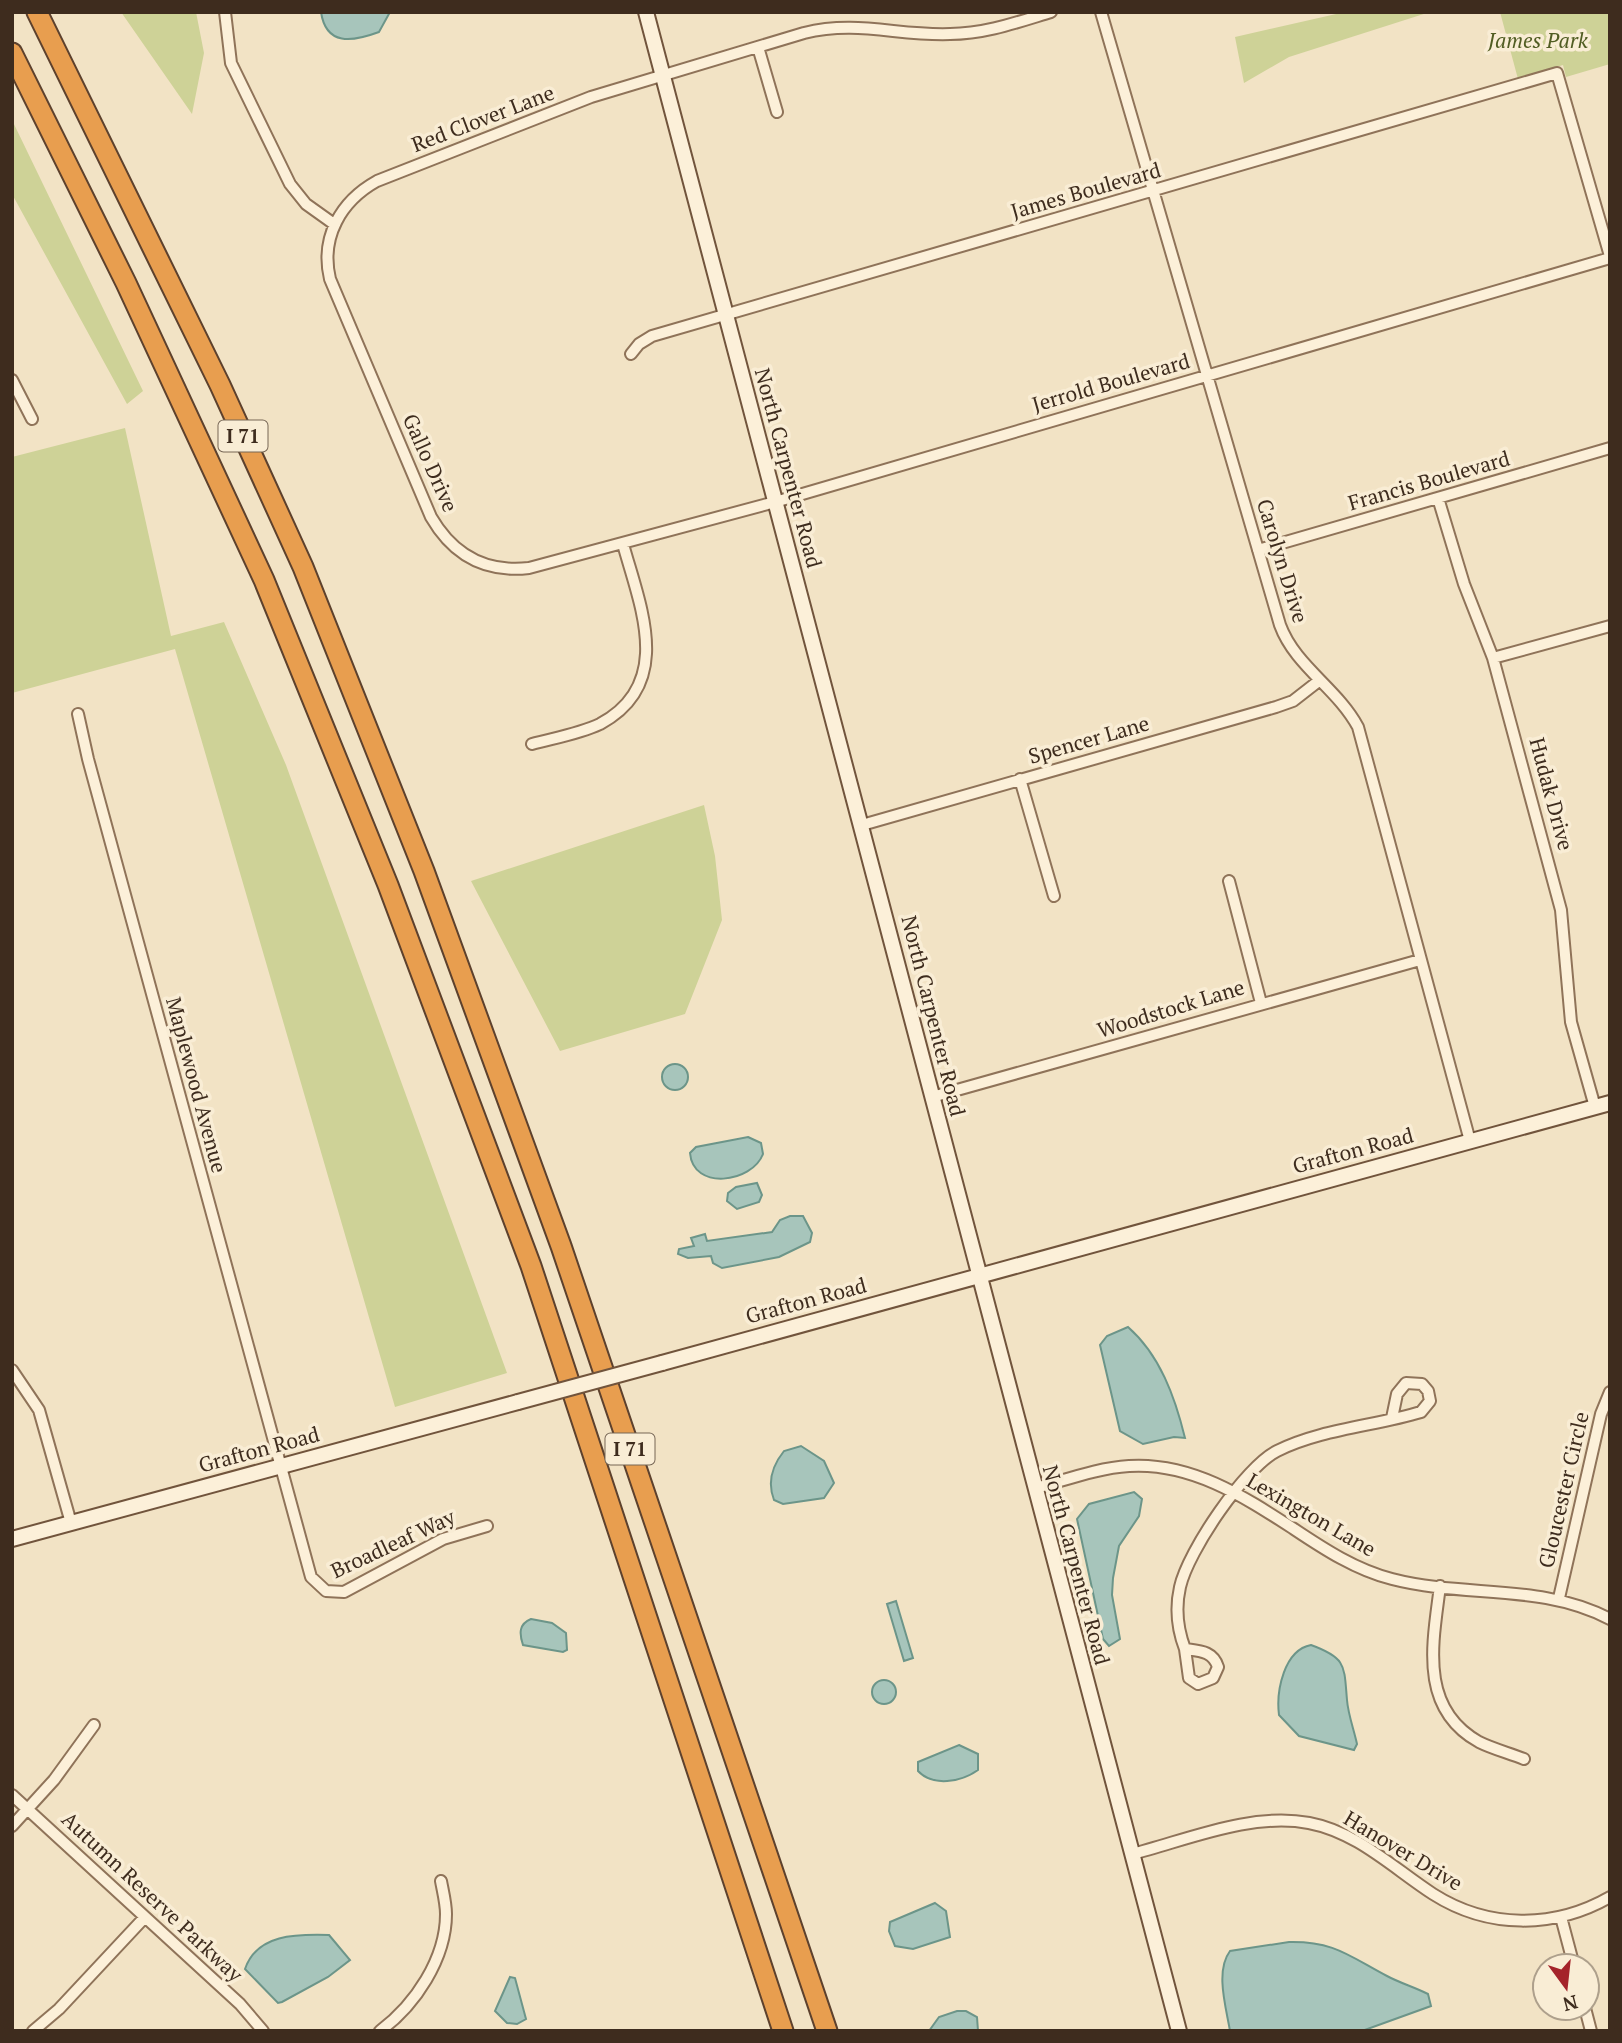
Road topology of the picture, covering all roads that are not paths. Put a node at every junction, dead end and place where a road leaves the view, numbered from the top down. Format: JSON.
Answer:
{"nodes":[{"id":1,"x":37,"y":12,"type":"edge"},
{"id":2,"x":225,"y":12,"type":"edge"},
{"id":3,"x":646,"y":12,"type":"edge"},
{"id":4,"x":839,"y":12,"type":"edge"},
{"id":5,"x":1051,"y":12,"type":"edge"},
{"id":6,"x":1101,"y":12,"type":"edge"},
{"id":7,"x":840,"y":26,"type":"junction"},
{"id":8,"x":758,"y":47,"type":"junction"},
{"id":9,"x":12,"y":53,"type":"edge"},
{"id":10,"x":663,"y":76,"type":"junction"},
{"id":11,"x":777,"y":112,"type":"dead end"},
{"id":12,"x":1154,"y":190,"type":"junction"},
{"id":13,"x":334,"y":224,"type":"junction"},
{"id":14,"x":1610,"y":257,"type":"edge"},
{"id":15,"x":726,"y":316,"type":"junction"},
{"id":16,"x":631,"y":354,"type":"dead end"},
{"id":17,"x":1208,"y":375,"type":"junction"},
{"id":18,"x":12,"y":380,"type":"edge"},
{"id":19,"x":32,"y":419,"type":"dead end"},
{"id":20,"x":1610,"y":448,"type":"edge"},
{"id":21,"x":1438,"y":498,"type":"junction"},
{"id":22,"x":775,"y":502,"type":"junction"},
{"id":23,"x":623,"y":544,"type":"junction"},
{"id":24,"x":1258,"y":550,"type":"junction"},
{"id":25,"x":1610,"y":626,"type":"edge"},
{"id":26,"x":1493,"y":658,"type":"junction"},
{"id":27,"x":1320,"y":680,"type":"junction"},
{"id":28,"x":78,"y":714,"type":"dead end"},
{"id":29,"x":532,"y":744,"type":"dead end"},
{"id":30,"x":1020,"y":779,"type":"junction"},
{"id":31,"x":862,"y":825,"type":"junction"},
{"id":32,"x":1229,"y":881,"type":"dead end"},
{"id":33,"x":1054,"y":897,"type":"dead end"},
{"id":34,"x":1420,"y":960,"type":"junction"},
{"id":35,"x":1261,"y":1003,"type":"junction"},
{"id":36,"x":932,"y":1097,"type":"junction"},
{"id":37,"x":1610,"y":1102,"type":"edge"},
{"id":38,"x":1595,"y":1107,"type":"junction"},
{"id":39,"x":1470,"y":1141,"type":"junction"},
{"id":40,"x":980,"y":1276,"type":"junction"},
{"id":41,"x":12,"y":1370,"type":"edge"},
{"id":42,"x":1610,"y":1392,"type":"edge"},
{"id":43,"x":1392,"y":1418,"type":"dead end"},
{"id":44,"x":280,"y":1466,"type":"junction"},
{"id":45,"x":1036,"y":1488,"type":"junction"},
{"id":46,"x":1233,"y":1492,"type":"junction"},
{"id":47,"x":71,"y":1523,"type":"junction"},
{"id":48,"x":487,"y":1526,"type":"dead end"},
{"id":49,"x":12,"y":1539,"type":"edge"},
{"id":50,"x":1440,"y":1586,"type":"junction"},
{"id":51,"x":1559,"y":1598,"type":"junction"},
{"id":52,"x":1610,"y":1619,"type":"edge"},
{"id":53,"x":1185,"y":1649,"type":"dead end"},
{"id":54,"x":94,"y":1725,"type":"dead end"},
{"id":55,"x":1524,"y":1759,"type":"dead end"},
{"id":56,"x":12,"y":1795,"type":"edge"},
{"id":57,"x":28,"y":1809,"type":"junction"},
{"id":58,"x":12,"y":1826,"type":"edge"},
{"id":59,"x":1132,"y":1854,"type":"junction"},
{"id":60,"x":441,"y":1881,"type":"dead end"},
{"id":61,"x":1610,"y":1897,"type":"edge"},
{"id":62,"x":145,"y":1917,"type":"junction"},
{"id":63,"x":1561,"y":1917,"type":"junction"},
{"id":64,"x":1570,"y":1952,"type":"edge"},
{"id":65,"x":33,"y":2031,"type":"edge"},
{"id":66,"x":263,"y":2031,"type":"edge"},
{"id":67,"x":381,"y":2031,"type":"edge"},
{"id":68,"x":783,"y":2031,"type":"edge"},
{"id":69,"x":827,"y":2031,"type":"edge"},
{"id":70,"x":1179,"y":2031,"type":"edge"}],
"edges":[{"from":1,"to":69,"type":"highway","number":"I 71"},
{"from":2,"to":13,"type":"street"},
{"from":3,"to":10,"type":"street","name":"North Carpenter Road"},
{"from":4,"to":7,"type":"street"},
{"from":5,"to":7,"type":"street","name":"Red Clover Lane"},
{"from":6,"to":12,"type":"street","name":"Carolyn Drive"},
{"from":7,"to":8,"type":"street","name":"Red Clover Lane"},
{"from":8,"to":10,"type":"street","name":"Red Clover Lane"},
{"from":8,"to":11,"type":"street"},
{"from":9,"to":68,"type":"highway","number":"I 71"},
{"from":10,"to":13,"type":"street","name":"Red Clover Lane"},
{"from":10,"to":15,"type":"street","name":"North Carpenter Road"},
{"from":12,"to":14,"type":"street","name":"James Boulevard"},
{"from":12,"to":15,"type":"street","name":"James Boulevard"},
{"from":12,"to":17,"type":"street","name":"Carolyn Drive"},
{"from":13,"to":23,"type":"street","name":"Gallo Drive"},
{"from":14,"to":17,"type":"street","name":"Jerrold Boulevard"},
{"from":15,"to":16,"type":"street","name":"James Boulevard"},
{"from":15,"to":22,"type":"street","name":"North Carpenter Road"},
{"from":17,"to":22,"type":"street","name":"Jerrold Boulevard"},
{"from":17,"to":24,"type":"street","name":"Carolyn Drive"},
{"from":18,"to":19,"type":"street"},
{"from":20,"to":21,"type":"street","name":"Francis Boulevard"},
{"from":21,"to":24,"type":"street","name":"Francis Boulevard"},
{"from":21,"to":26,"type":"street","name":"Hudak Drive"},
{"from":22,"to":23,"type":"street","name":"Jerrold Boulevard"},
{"from":22,"to":31,"type":"street","name":"North Carpenter Road"},
{"from":23,"to":29,"type":"street"},
{"from":24,"to":27,"type":"street","name":"Carolyn Drive"},
{"from":25,"to":26,"type":"street"},
{"from":26,"to":38,"type":"street","name":"Hudak Drive"},
{"from":27,"to":30,"type":"street","name":"Spencer Lane"},
{"from":27,"to":34,"type":"street","name":"Carolyn Drive"},
{"from":28,"to":44,"type":"street","name":"Maplewood Avenue"},
{"from":30,"to":31,"type":"street","name":"Spencer Lane"},
{"from":30,"to":33,"type":"street"},
{"from":31,"to":36,"type":"street","name":"North Carpenter Road"},
{"from":32,"to":35,"type":"street"},
{"from":34,"to":35,"type":"street","name":"Woodstock Lane"},
{"from":34,"to":39,"type":"street","name":"Carolyn Drive"},
{"from":35,"to":36,"type":"street","name":"Woodstock Lane"},
{"from":36,"to":40,"type":"street","name":"North Carpenter Road"},
{"from":37,"to":38,"type":"street","name":"Grafton Road"},
{"from":38,"to":39,"type":"street","name":"Grafton Road"},
{"from":39,"to":40,"type":"street","name":"Grafton Road"},
{"from":40,"to":44,"type":"street","name":"Grafton Road","bridge":true},
{"from":40,"to":45,"type":"street","name":"North Carpenter Road"},
{"from":41,"to":47,"type":"street"},
{"from":42,"to":51,"type":"street","name":"Gloucester Circle"},
{"from":43,"to":46,"type":"street"},
{"from":44,"to":47,"type":"street","name":"Grafton Road"},
{"from":44,"to":48,"type":"street","name":"Broadleaf Way"},
{"from":45,"to":46,"type":"street","name":"Lexington Lane"},
{"from":45,"to":59,"type":"street","name":"North Carpenter Road"},
{"from":46,"to":50,"type":"street","name":"Lexington Lane"},
{"from":46,"to":53,"type":"street"},
{"from":47,"to":49,"type":"street","name":"Grafton Road"},
{"from":50,"to":51,"type":"street","name":"Lexington Lane"},
{"from":50,"to":55,"type":"street"},
{"from":51,"to":52,"type":"street","name":"Lexington Lane"},
{"from":54,"to":57,"type":"street"},
{"from":56,"to":57,"type":"street","name":"Autumn Reserve Parkway"},
{"from":57,"to":58,"type":"street"},
{"from":57,"to":62,"type":"street","name":"Autumn Reserve Parkway"},
{"from":59,"to":63,"type":"street","name":"Hanover Drive"},
{"from":59,"to":70,"type":"street","name":"North Carpenter Road"},
{"from":60,"to":67,"type":"street"},
{"from":61,"to":63,"type":"street","name":"Hanover Drive"},
{"from":62,"to":65,"type":"street"},
{"from":62,"to":66,"type":"street","name":"Autumn Reserve Parkway"},
{"from":63,"to":64,"type":"street"}]}
